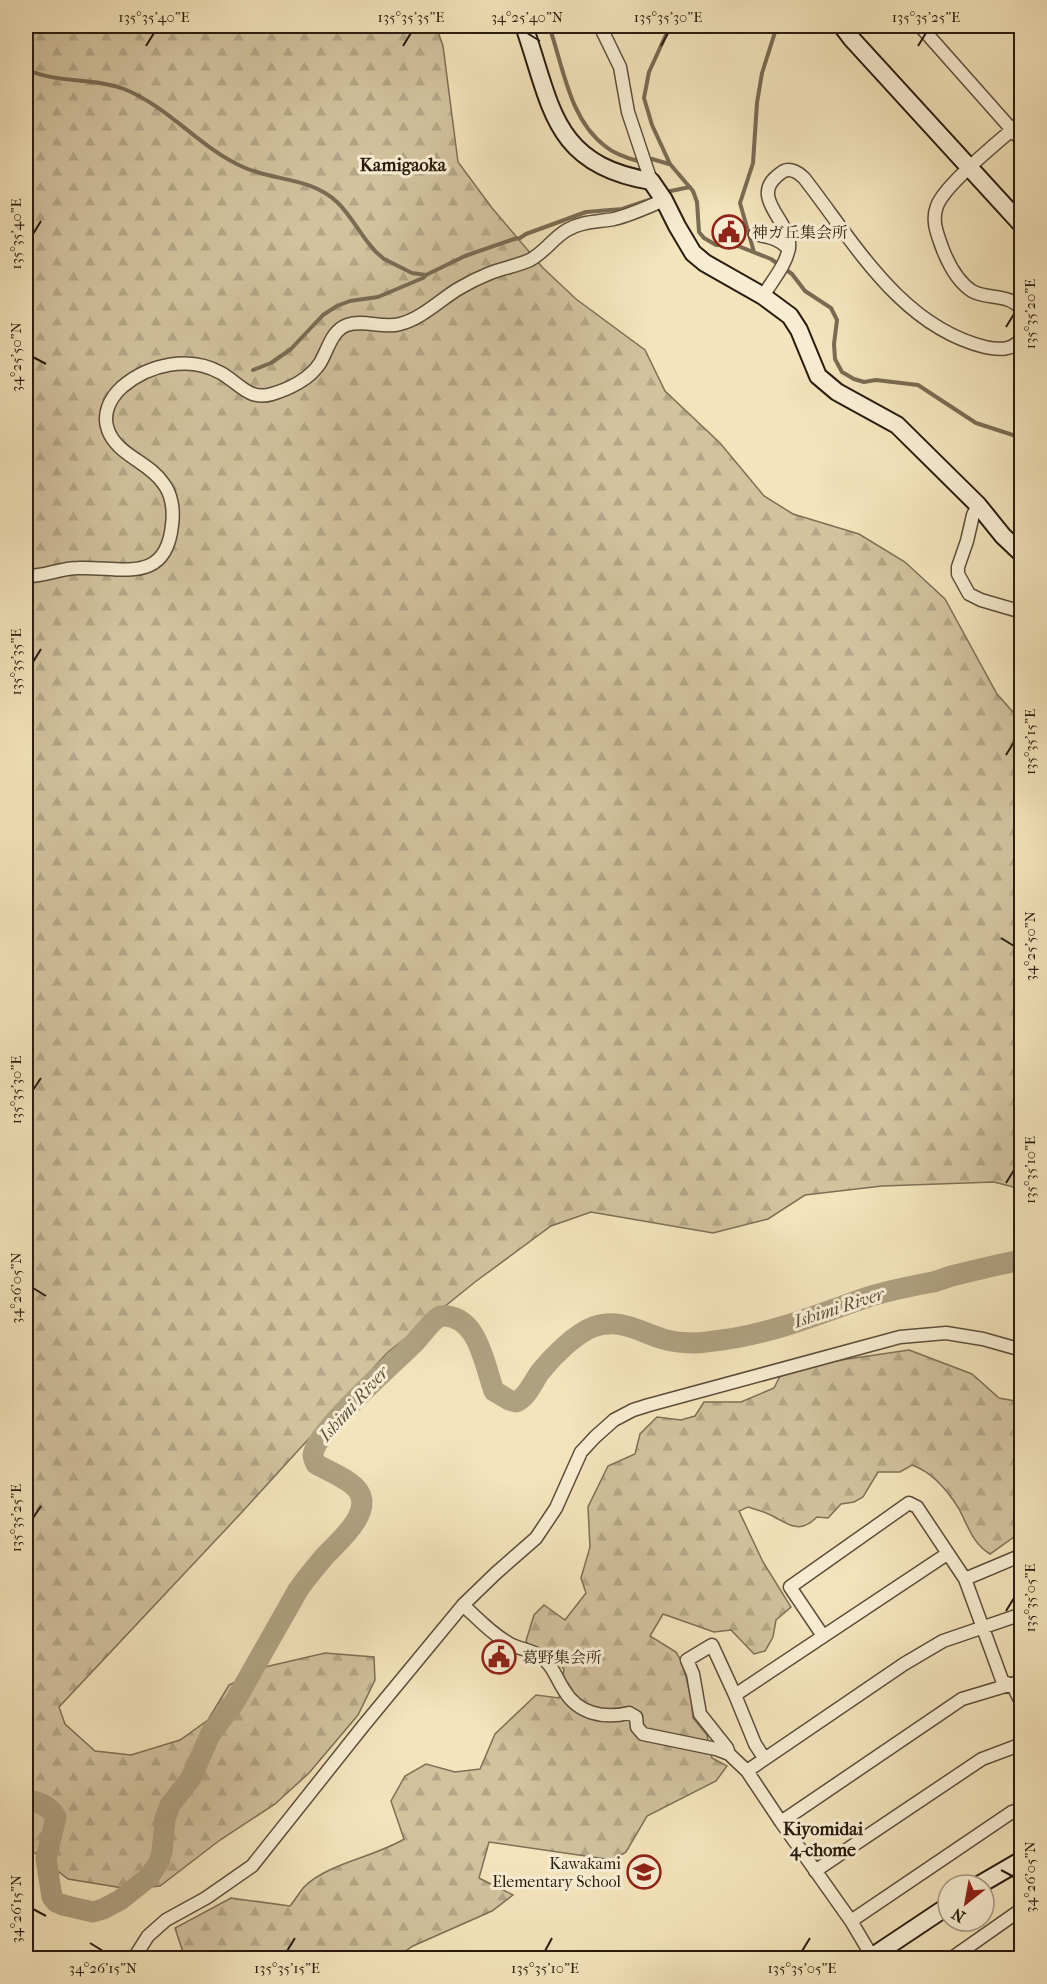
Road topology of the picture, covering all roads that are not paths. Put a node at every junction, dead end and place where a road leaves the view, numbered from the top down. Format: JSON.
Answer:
{"nodes":[{"id":1,"x":524,"y":26,"type":"edge"},
{"id":2,"x":600,"y":26,"type":"edge"},
{"id":3,"x":842,"y":26,"type":"edge"},
{"id":4,"x":920,"y":26,"type":"edge"},
{"id":5,"x":1018,"y":26,"type":"edge"},
{"id":6,"x":1022,"y":29,"type":"edge"},
{"id":7,"x":1022,"y":121,"type":"edge"},
{"id":8,"x":1012,"y":130,"type":"junction"},
{"id":9,"x":1022,"y":141,"type":"edge"},
{"id":10,"x":969,"y":168,"type":"junction"},
{"id":11,"x":651,"y":181,"type":"junction"},
{"id":12,"x":664,"y":200,"type":"junction"},
{"id":13,"x":1022,"y":225,"type":"edge"},
{"id":14,"x":755,"y":234,"type":"dead end"},
{"id":15,"x":787,"y":254,"type":"junction"},
{"id":16,"x":765,"y":292,"type":"junction"},
{"id":17,"x":1022,"y":310,"type":"edge"},
{"id":18,"x":1022,"y":337,"type":"edge"},
{"id":19,"x":978,"y":505,"type":"junction"},
{"id":20,"x":1022,"y":554,"type":"edge"},
{"id":21,"x":26,"y":576,"type":"edge"},
{"id":22,"x":1022,"y":612,"type":"edge"},
{"id":23,"x":1022,"y":1350,"type":"edge"},
{"id":24,"x":947,"y":1554,"type":"junction"},
{"id":25,"x":1022,"y":1555,"type":"edge"},
{"id":26,"x":965,"y":1579,"type":"junction"},
{"id":27,"x":463,"y":1605,"type":"junction"},
{"id":28,"x":1022,"y":1614,"type":"edge"},
{"id":29,"x":984,"y":1627,"type":"junction"},
{"id":30,"x":824,"y":1636,"type":"junction"},
{"id":31,"x":1016,"y":1683,"type":"edge"},
{"id":32,"x":735,"y":1695,"type":"junction"},
{"id":33,"x":1022,"y":1704,"type":"edge"},
{"id":34,"x":1021,"y":1744,"type":"edge"},
{"id":35,"x":729,"y":1754,"type":"junction"},
{"id":36,"x":764,"y":1758,"type":"junction"},
{"id":37,"x":747,"y":1771,"type":"junction"},
{"id":38,"x":1022,"y":1809,"type":"edge"},
{"id":39,"x":781,"y":1822,"type":"junction"},
{"id":40,"x":1022,"y":1860,"type":"edge"},
{"id":41,"x":815,"y":1871,"type":"junction"},
{"id":42,"x":996,"y":1875,"type":"edge"},
{"id":43,"x":1022,"y":1910,"type":"edge"},
{"id":44,"x":936,"y":1914,"type":"edge"},
{"id":45,"x":851,"y":1921,"type":"junction"},
{"id":46,"x":872,"y":1958,"type":"edge"},
{"id":47,"x":134,"y":1959,"type":"edge"},
{"id":48,"x":952,"y":1959,"type":"edge"}],
"edges":[{"from":1,"to":11,"type":"main road"},
{"from":2,"to":11,"type":"street"},
{"from":3,"to":10,"type":"main road"},
{"from":4,"to":8,"type":"street"},
{"from":5,"to":6,"type":"street"},
{"from":7,"to":8,"type":"street"},
{"from":8,"to":9,"type":"street"},
{"from":8,"to":10,"type":"street"},
{"from":10,"to":13,"type":"main road"},
{"from":10,"to":17,"type":"street"},
{"from":11,"to":12,"type":"main road"},
{"from":12,"to":16,"type":"main road"},
{"from":12,"to":21,"type":"street"},
{"from":14,"to":15,"type":"street"},
{"from":15,"to":16,"type":"street"},
{"from":15,"to":18,"type":"street"},
{"from":16,"to":19,"type":"main road"},
{"from":19,"to":20,"type":"main road"},
{"from":19,"to":22,"type":"street"},
{"from":23,"to":27,"type":"street"},
{"from":24,"to":26,"type":"street"},
{"from":24,"to":30,"type":"street"},
{"from":24,"to":30,"type":"street"},
{"from":25,"to":26,"type":"street"},
{"from":26,"to":29,"type":"street"},
{"from":27,"to":35,"type":"street"},
{"from":27,"to":47,"type":"street"},
{"from":28,"to":29,"type":"street"},
{"from":29,"to":31,"type":"street"},
{"from":29,"to":36,"type":"street"},
{"from":30,"to":32,"type":"street"},
{"from":31,"to":33,"type":"street"},
{"from":31,"to":39,"type":"street"},
{"from":32,"to":35,"type":"street"},
{"from":32,"to":36,"type":"street"},
{"from":34,"to":41,"type":"street"},
{"from":35,"to":37,"type":"street"},
{"from":36,"to":37,"type":"street"},
{"from":37,"to":39,"type":"street"},
{"from":38,"to":45,"type":"street"},
{"from":39,"to":41,"type":"street"},
{"from":40,"to":42,"type":"main road"},
{"from":41,"to":45,"type":"street"},
{"from":43,"to":48,"type":"street"},
{"from":44,"to":46,"type":"main road"},
{"from":45,"to":46,"type":"street"}]}
